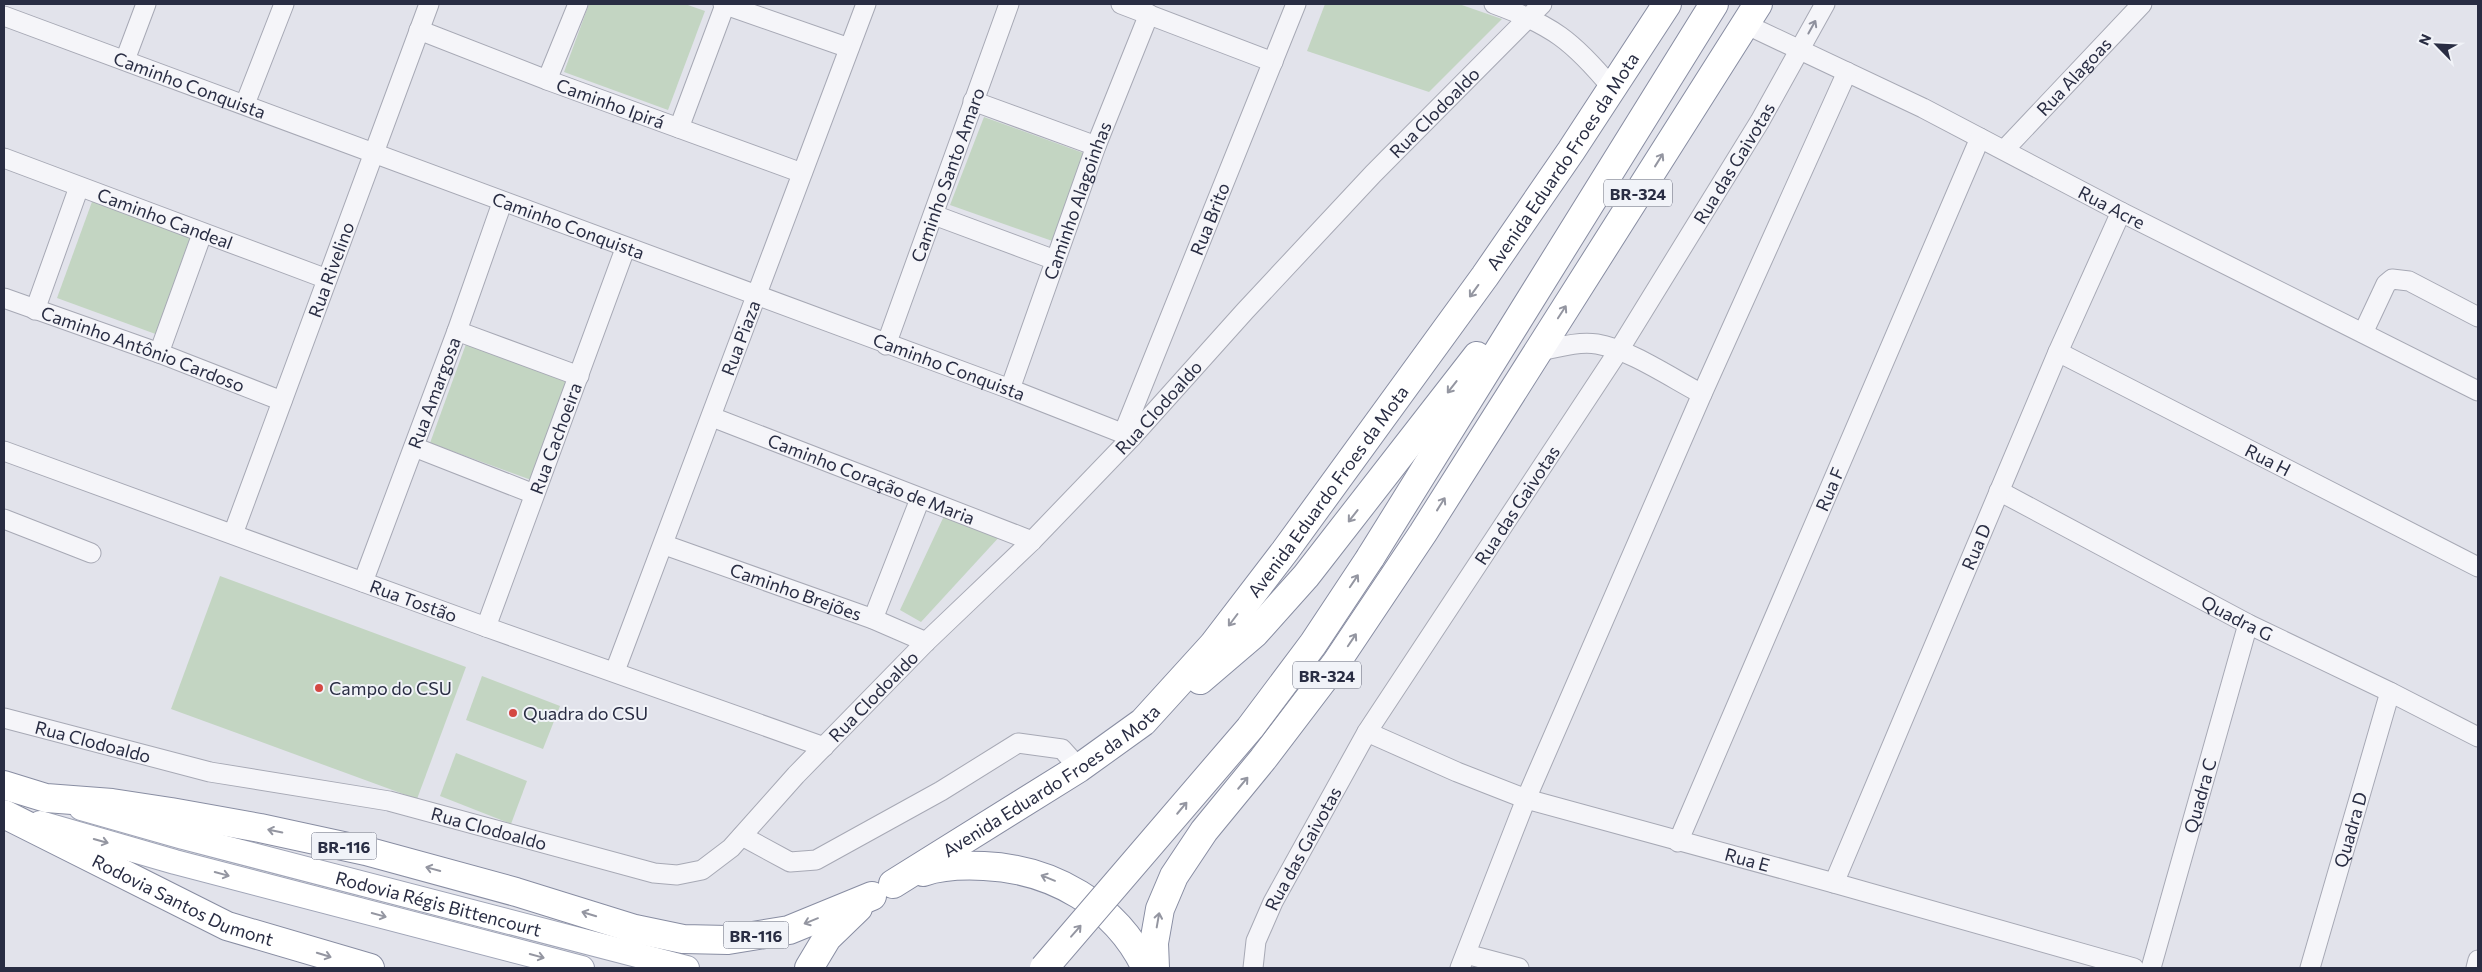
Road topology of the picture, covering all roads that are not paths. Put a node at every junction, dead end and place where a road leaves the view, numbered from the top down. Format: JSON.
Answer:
{"nodes":[{"id":1,"x":146,"y":4,"type":"edge"},
{"id":2,"x":284,"y":4,"type":"edge"},
{"id":3,"x":429,"y":4,"type":"edge"},
{"id":4,"x":578,"y":4,"type":"edge"},
{"id":5,"x":724,"y":4,"type":"edge"},
{"id":6,"x":866,"y":4,"type":"edge"},
{"id":7,"x":1009,"y":4,"type":"edge"},
{"id":8,"x":1121,"y":4,"type":"edge"},
{"id":9,"x":1296,"y":4,"type":"edge"},
{"id":10,"x":1494,"y":4,"type":"edge"},
{"id":11,"x":1667,"y":4,"type":"edge"},
{"id":12,"x":1714,"y":4,"type":"edge"},
{"id":13,"x":1826,"y":4,"type":"edge"},
{"id":14,"x":2142,"y":4,"type":"edge"},
{"id":15,"x":1535,"y":10,"type":"edge"},
{"id":16,"x":1150,"y":14,"type":"junction"},
{"id":17,"x":1751,"y":14,"type":"edge"},
{"id":18,"x":4,"y":16,"type":"edge"},
{"id":19,"x":419,"y":30,"type":"junction"},
{"id":20,"x":849,"y":48,"type":"junction"},
{"id":21,"x":1799,"y":50,"type":"junction"},
{"id":22,"x":124,"y":60,"type":"junction"},
{"id":23,"x":1274,"y":62,"type":"junction"},
{"id":24,"x":1846,"y":72,"type":"junction"},
{"id":25,"x":547,"y":80,"type":"junction"},
{"id":26,"x":1612,"y":88,"type":"junction"},
{"id":27,"x":973,"y":101,"type":"junction"},
{"id":28,"x":245,"y":104,"type":"junction"},
{"id":29,"x":679,"y":128,"type":"junction"},
{"id":30,"x":1980,"y":138,"type":"junction"},
{"id":31,"x":1096,"y":146,"type":"junction"},
{"id":32,"x":2005,"y":149,"type":"junction"},
{"id":33,"x":375,"y":154,"type":"junction"},
{"id":34,"x":4,"y":158,"type":"edge"},
{"id":35,"x":802,"y":173,"type":"junction"},
{"id":36,"x":79,"y":187,"type":"junction"},
{"id":37,"x":502,"y":203,"type":"junction"},
{"id":38,"x":2121,"y":212,"type":"junction"},
{"id":39,"x":934,"y":215,"type":"junction"},
{"id":40,"x":202,"y":234,"type":"junction"},
{"id":41,"x":1567,"y":238,"type":"junction"},
{"id":42,"x":626,"y":249,"type":"junction"},
{"id":43,"x":1055,"y":260,"type":"junction"},
{"id":44,"x":327,"y":279,"type":"junction"},
{"id":45,"x":757,"y":297,"type":"junction"},
{"id":46,"x":4,"y":298,"type":"edge"},
{"id":47,"x":35,"y":310,"type":"junction"},
{"id":48,"x":2478,"y":317,"type":"edge"},
{"id":49,"x":457,"y":332,"type":"junction"},
{"id":50,"x":2363,"y":333,"type":"junction"},
{"id":51,"x":886,"y":345,"type":"junction"},
{"id":52,"x":1619,"y":350,"type":"junction"},
{"id":53,"x":1536,"y":352,"type":"junction"},
{"id":54,"x":2058,"y":352,"type":"junction"},
{"id":55,"x":159,"y":353,"type":"junction"},
{"id":56,"x":579,"y":376,"type":"junction"},
{"id":57,"x":1010,"y":389,"type":"junction"},
{"id":58,"x":2478,"y":391,"type":"edge"},
{"id":59,"x":1702,"y":394,"type":"junction"},
{"id":60,"x":282,"y":401,"type":"junction"},
{"id":61,"x":712,"y":417,"type":"junction"},
{"id":62,"x":1127,"y":436,"type":"junction"},
{"id":63,"x":414,"y":447,"type":"junction"},
{"id":64,"x":4,"y":451,"type":"edge"},
{"id":65,"x":1999,"y":491,"type":"junction"},
{"id":66,"x":534,"y":494,"type":"junction"},
{"id":67,"x":920,"y":498,"type":"junction"},
{"id":68,"x":4,"y":519,"type":"edge"},
{"id":69,"x":233,"y":534,"type":"junction"},
{"id":70,"x":1032,"y":541,"type":"junction"},
{"id":71,"x":665,"y":545,"type":"junction"},
{"id":72,"x":91,"y":553,"type":"dead end"},
{"id":73,"x":2478,"y":567,"type":"edge"},
{"id":74,"x":363,"y":582,"type":"junction"},
{"id":75,"x":873,"y":619,"type":"junction"},
{"id":76,"x":2248,"y":624,"type":"junction"},
{"id":77,"x":486,"y":627,"type":"junction"},
{"id":78,"x":926,"y":642,"type":"junction"},
{"id":79,"x":616,"y":671,"type":"junction"},
{"id":80,"x":2390,"y":692,"type":"junction"},
{"id":81,"x":4,"y":718,"type":"edge"},
{"id":82,"x":1143,"y":722,"type":"junction"},
{"id":83,"x":1367,"y":732,"type":"junction"},
{"id":84,"x":2478,"y":737,"type":"edge"},
{"id":85,"x":824,"y":746,"type":"junction"},
{"id":86,"x":1079,"y":768,"type":"junction"},
{"id":87,"x":4,"y":785,"type":"edge"},
{"id":88,"x":46,"y":798,"type":"junction"},
{"id":89,"x":1526,"y":799,"type":"junction"},
{"id":90,"x":4,"y":814,"type":"edge"},
{"id":91,"x":742,"y":836,"type":"junction"},
{"id":92,"x":1678,"y":842,"type":"junction"},
{"id":93,"x":1834,"y":883,"type":"junction"},
{"id":94,"x":883,"y":890,"type":"junction"},
{"id":95,"x":226,"y":926,"type":"junction"},
{"id":96,"x":814,"y":960,"type":"edge"},
{"id":97,"x":2478,"y":960,"type":"edge"},
{"id":98,"x":1463,"y":961,"type":"edge"},
{"id":99,"x":305,"y":968,"type":"edge"},
{"id":100,"x":370,"y":968,"type":"edge"},
{"id":101,"x":582,"y":968,"type":"edge"},
{"id":102,"x":687,"y":968,"type":"edge"},
{"id":103,"x":1044,"y":968,"type":"edge"},
{"id":104,"x":1146,"y":968,"type":"edge"},
{"id":105,"x":1155,"y":968,"type":"edge"},
{"id":106,"x":1253,"y":968,"type":"edge"},
{"id":107,"x":1519,"y":968,"type":"edge"},
{"id":108,"x":2134,"y":968,"type":"edge"},
{"id":109,"x":2152,"y":968,"type":"edge"},
{"id":110,"x":2310,"y":968,"type":"edge"},
{"id":111,"x":2476,"y":968,"type":"edge"}],
"edges":[{"from":1,"to":22,"type":"street"},
{"from":2,"to":28,"type":"street"},
{"from":3,"to":19,"type":"street","name":"Rua Rivelino"},
{"from":4,"to":25,"type":"street"},
{"from":5,"to":20,"type":"street"},
{"from":5,"to":29,"type":"street"},
{"from":6,"to":20,"type":"street","name":"Rua Piaza"},
{"from":7,"to":27,"type":"street","name":"Caminho Santo Amaro"},
{"from":8,"to":16,"type":"street"},
{"from":9,"to":23,"type":"street","name":"Rua Brito"},
{"from":10,"to":15,"type":"street"},
{"from":11,"to":26,"type":"highway","name":"Avenida Eduardo Froes da Mota"},
{"from":12,"to":41,"type":"highway","number":"BR-324"},
{"from":21,"to":13,"type":"street","name":"Rua das Gaivotas","one_way":true},
{"from":14,"to":32,"type":"street","name":"Rua Alagoas"},
{"from":15,"to":26,"type":"street"},
{"from":15,"to":62,"type":"street","name":"Rua Clodoaldo"},
{"from":16,"to":23,"type":"street"},
{"from":16,"to":31,"type":"street","name":"Caminho Alagoinhas"},
{"from":17,"to":21,"type":"street","name":"Rua Acre"},
{"from":53,"to":17,"type":"highway","number":"BR-324","one_way":true},
{"from":18,"to":22,"type":"street","name":"Caminho Conquista"},
{"from":19,"to":25,"type":"street","name":"Caminho Ipirá"},
{"from":19,"to":33,"type":"street","name":"Rua Rivelino"},
{"from":20,"to":35,"type":"street","name":"Rua Piaza"},
{"from":21,"to":24,"type":"street","name":"Rua Acre"},
{"from":21,"to":52,"type":"street","name":"Rua das Gaivotas"},
{"from":22,"to":28,"type":"street","name":"Caminho Conquista"},
{"from":23,"to":62,"type":"street","name":"Rua Brito"},
{"from":24,"to":30,"type":"street","name":"Rua Acre"},
{"from":24,"to":59,"type":"street"},
{"from":25,"to":29,"type":"street","name":"Caminho Ipirá"},
{"from":26,"to":82,"type":"highway","name":"Avenida Eduardo Froes da Mota","one_way":true},
{"from":27,"to":31,"type":"street"},
{"from":27,"to":39,"type":"street","name":"Caminho Santo Amaro"},
{"from":28,"to":33,"type":"street","name":"Caminho Conquista"},
{"from":29,"to":35,"type":"street","name":"Caminho Ipirá"},
{"from":30,"to":32,"type":"street","name":"Rua Acre"},
{"from":30,"to":92,"type":"street","name":"Rua F"},
{"from":31,"to":43,"type":"street","name":"Caminho Alagoinhas"},
{"from":32,"to":38,"type":"street","name":"Rua Acre"},
{"from":33,"to":37,"type":"street","name":"Caminho Conquista"},
{"from":33,"to":44,"type":"street","name":"Rua Rivelino"},
{"from":34,"to":36,"type":"street","name":"Caminho Candeal"},
{"from":35,"to":45,"type":"street","name":"Rua Piaza"},
{"from":36,"to":40,"type":"street","name":"Caminho Candeal"},
{"from":36,"to":47,"type":"street"},
{"from":37,"to":42,"type":"street","name":"Caminho Conquista"},
{"from":37,"to":49,"type":"street","name":"Rua Amargosa"},
{"from":38,"to":50,"type":"street","name":"Rua Acre"},
{"from":38,"to":54,"type":"street","name":"Rua D"},
{"from":39,"to":43,"type":"street"},
{"from":39,"to":51,"type":"street","name":"Caminho Santo Amaro"},
{"from":40,"to":44,"type":"street","name":"Caminho Candeal"},
{"from":40,"to":55,"type":"street"},
{"from":41,"to":82,"type":"highway","number":"BR-324","one_way":true},
{"from":103,"to":41,"type":"highway","number":"BR-324","one_way":true,"bridge":true},
{"from":42,"to":45,"type":"street","name":"Caminho Conquista"},
{"from":42,"to":56,"type":"street","name":"Rua Cachoeira"},
{"from":43,"to":57,"type":"street","name":"Caminho Alagoinhas"},
{"from":44,"to":60,"type":"street","name":"Rua Rivelino"},
{"from":45,"to":51,"type":"street","name":"Caminho Conquista"},
{"from":45,"to":61,"type":"street","name":"Rua Piaza"},
{"from":46,"to":47,"type":"street","name":"Caminho Antônio Cardoso"},
{"from":47,"to":55,"type":"street","name":"Caminho Antônio Cardoso"},
{"from":48,"to":50,"type":"street"},
{"from":49,"to":56,"type":"street"},
{"from":49,"to":63,"type":"street","name":"Rua Amargosa"},
{"from":50,"to":58,"type":"street","name":"Rua Acre"},
{"from":51,"to":57,"type":"street","name":"Caminho Conquista"},
{"from":52,"to":53,"type":"street"},
{"from":52,"to":59,"type":"street"},
{"from":52,"to":83,"type":"street","name":"Rua das Gaivotas"},
{"from":105,"to":53,"type":"highway","number":"BR-324","one_way":true},
{"from":54,"to":65,"type":"street","name":"Rua D"},
{"from":54,"to":73,"type":"street","name":"Rua H"},
{"from":55,"to":60,"type":"street","name":"Caminho Antônio Cardoso"},
{"from":56,"to":66,"type":"street","name":"Rua Cachoeira"},
{"from":57,"to":62,"type":"street","name":"Caminho Conquista"},
{"from":59,"to":89,"type":"street"},
{"from":60,"to":69,"type":"street","name":"Rua Rivelino"},
{"from":61,"to":67,"type":"street","name":"Caminho Coração de Maria"},
{"from":61,"to":71,"type":"street","name":"Rua Piaza"},
{"from":62,"to":70,"type":"street","name":"Rua Clodoaldo"},
{"from":63,"to":66,"type":"street"},
{"from":63,"to":74,"type":"street","name":"Rua Amargosa"},
{"from":64,"to":69,"type":"street","name":"Rua Tostão"},
{"from":65,"to":76,"type":"street","name":"Quadra G"},
{"from":65,"to":93,"type":"street","name":"Rua D"},
{"from":66,"to":77,"type":"street","name":"Rua Cachoeira"},
{"from":67,"to":70,"type":"street","name":"Caminho Coração de Maria"},
{"from":67,"to":75,"type":"street"},
{"from":68,"to":72,"type":"street"},
{"from":69,"to":74,"type":"street","name":"Rua Tostão"},
{"from":70,"to":78,"type":"street","name":"Rua Clodoaldo"},
{"from":71,"to":75,"type":"street","name":"Caminho Brejões"},
{"from":71,"to":79,"type":"street","name":"Rua Piaza"},
{"from":74,"to":77,"type":"street","name":"Rua Tostão"},
{"from":75,"to":78,"type":"street","name":"Caminho Brejões"},
{"from":76,"to":80,"type":"street","name":"Quadra G"},
{"from":76,"to":109,"type":"street","name":"Quadra C"},
{"from":77,"to":79,"type":"street","name":"Rua Tostão"},
{"from":78,"to":85,"type":"street","name":"Rua Clodoaldo"},
{"from":79,"to":85,"type":"street","name":"Rua Tostão"},
{"from":80,"to":84,"type":"street","name":"Quadra G"},
{"from":80,"to":110,"type":"street","name":"Quadra D"},
{"from":81,"to":91,"type":"street","name":"Rua Clodoaldo"},
{"from":82,"to":86,"type":"highway","name":"Avenida Eduardo Froes da Mota","number":"BR-324"},
{"from":83,"to":89,"type":"street","name":"Rua E"},
{"from":83,"to":106,"type":"street","name":"Rua das Gaivotas"},
{"from":85,"to":91,"type":"street","name":"Rua Clodoaldo"},
{"from":86,"to":91,"type":"street"},
{"from":86,"to":94,"type":"highway","name":"Avenida Eduardo Froes da Mota","number":"BR-324"},
{"from":87,"to":88,"type":"highway","number":"BR-116"},
{"from":94,"to":88,"type":"highway","number":"BR-116","one_way":true},
{"from":88,"to":102,"type":"main road","name":"Rodovia Régis Bittencourt","number":"BR-116"},
{"from":89,"to":92,"type":"street","name":"Rua E"},
{"from":89,"to":98,"type":"street"},
{"from":90,"to":95,"type":"highway","name":"Rodovia Santos Dumont"},
{"from":90,"to":101,"type":"main road","name":"Rodovia Régis Bittencourt","one_way":true},
{"from":92,"to":93,"type":"street","name":"Rua E"},
{"from":93,"to":108,"type":"street","name":"Rua E"},
{"from":94,"to":96,"type":"highway","name":"Avenida Eduardo Froes da Mota"},
{"from":104,"to":94,"type":"highway","name":"Avenida Eduardo Froes da Mota","one_way":true},
{"from":95,"to":99,"type":"highway"},
{"from":95,"to":100,"type":"highway","name":"Rodovia Santos Dumont","one_way":true},
{"from":97,"to":111,"type":"street"},
{"from":98,"to":107,"type":"street"}]}
